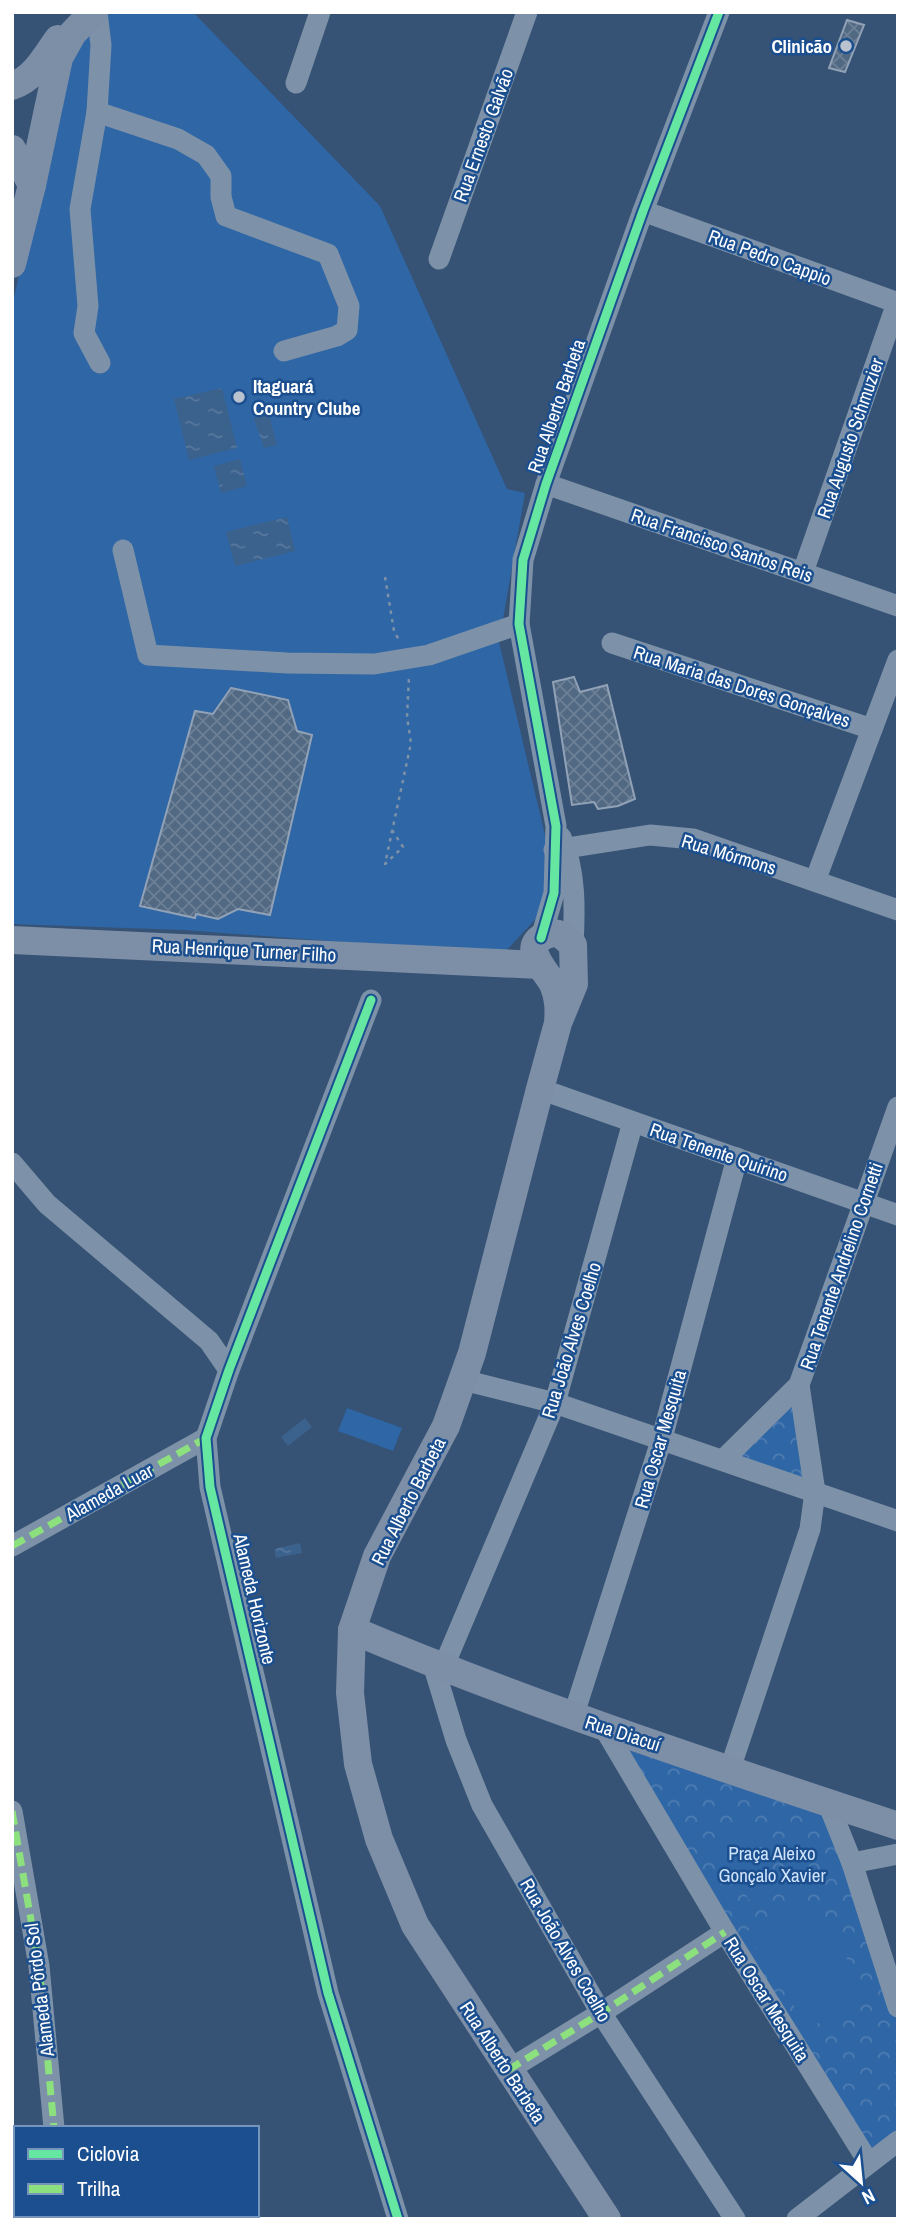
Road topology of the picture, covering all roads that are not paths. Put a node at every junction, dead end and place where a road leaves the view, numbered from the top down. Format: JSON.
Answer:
{"nodes":[{"id":1,"x":74,"y":12,"type":"edge"},
{"id":2,"x":95,"y":12,"type":"edge"},
{"id":3,"x":320,"y":12,"type":"edge"},
{"id":4,"x":527,"y":12,"type":"edge"},
{"id":5,"x":719,"y":12,"type":"edge"},
{"id":6,"x":24,"y":70,"type":"edge"},
{"id":7,"x":296,"y":83,"type":"dead end"},
{"id":8,"x":12,"y":86,"type":"edge"},
{"id":9,"x":97,"y":112,"type":"junction"},
{"id":10,"x":12,"y":149,"type":"edge"},
{"id":11,"x":32,"y":185,"type":"junction"},
{"id":12,"x":643,"y":211,"type":"junction"},
{"id":13,"x":17,"y":228,"type":"edge"},
{"id":14,"x":439,"y":258,"type":"dead end"},
{"id":15,"x":12,"y":264,"type":"edge"},
{"id":16,"x":897,"y":303,"type":"edge"},
{"id":17,"x":284,"y":351,"type":"dead end"},
{"id":18,"x":100,"y":363,"type":"dead end"},
{"id":19,"x":546,"y":484,"type":"junction"},
{"id":20,"x":123,"y":550,"type":"dead end"},
{"id":21,"x":803,"y":572,"type":"junction"},
{"id":22,"x":898,"y":606,"type":"edge"},
{"id":23,"x":519,"y":624,"type":"junction"},
{"id":24,"x":612,"y":643,"type":"dead end"},
{"id":25,"x":898,"y":660,"type":"edge"},
{"id":26,"x":872,"y":729,"type":"junction"},
{"id":27,"x":560,"y":849,"type":"junction"},
{"id":28,"x":815,"y":881,"type":"junction"},
{"id":29,"x":898,"y":910,"type":"edge"},
{"id":30,"x":12,"y":940,"type":"edge"},
{"id":31,"x":573,"y":951,"type":"junction"},
{"id":32,"x":540,"y":952,"type":"junction"},
{"id":33,"x":371,"y":1000,"type":"dead end"},
{"id":34,"x":558,"y":1023,"type":"junction"},
{"id":35,"x":540,"y":1089,"type":"junction"},
{"id":36,"x":898,"y":1107,"type":"edge"},
{"id":37,"x":633,"y":1122,"type":"junction"},
{"id":38,"x":737,"y":1158,"type":"junction"},
{"id":39,"x":12,"y":1163,"type":"edge"},
{"id":40,"x":864,"y":1203,"type":"junction"},
{"id":41,"x":898,"y":1215,"type":"edge"},
{"id":42,"x":229,"y":1370,"type":"junction"},
{"id":43,"x":463,"y":1380,"type":"junction"},
{"id":44,"x":799,"y":1385,"type":"junction"},
{"id":45,"x":555,"y":1404,"type":"junction"},
{"id":46,"x":206,"y":1438,"type":"junction"},
{"id":47,"x":662,"y":1438,"type":"junction"},
{"id":48,"x":723,"y":1460,"type":"junction"},
{"id":49,"x":815,"y":1492,"type":"junction"},
{"id":50,"x":898,"y":1521,"type":"edge"},
{"id":51,"x":12,"y":1546,"type":"edge"},
{"id":52,"x":352,"y":1630,"type":"junction"},
{"id":53,"x":438,"y":1666,"type":"junction"},
{"id":54,"x":573,"y":1717,"type":"junction"},
{"id":55,"x":603,"y":1726,"type":"junction"},
{"id":56,"x":730,"y":1769,"type":"junction"},
{"id":57,"x":828,"y":1803,"type":"junction"},
{"id":58,"x":12,"y":1811,"type":"edge"},
{"id":59,"x":898,"y":1826,"type":"edge"},
{"id":60,"x":898,"y":1854,"type":"edge"},
{"id":61,"x":852,"y":1863,"type":"junction"},
{"id":62,"x":725,"y":1932,"type":"junction"},
{"id":63,"x":898,"y":2007,"type":"edge"},
{"id":64,"x":601,"y":2013,"type":"junction"},
{"id":65,"x":508,"y":2070,"type":"junction"},
{"id":66,"x":54,"y":2126,"type":"edge"},
{"id":67,"x":898,"y":2141,"type":"edge"},
{"id":68,"x":869,"y":2163,"type":"junction"},
{"id":69,"x":398,"y":2219,"type":"edge"},
{"id":70,"x":607,"y":2219,"type":"edge"},
{"id":71,"x":735,"y":2219,"type":"edge"},
{"id":72,"x":797,"y":2219,"type":"edge"}],
"edges":[{"from":1,"to":6,"type":"main road"},
{"from":2,"to":9,"type":"street"},
{"from":2,"to":11,"type":"main road"},
{"from":3,"to":7,"type":"street"},
{"from":4,"to":14,"type":"street","name":"Rua Ernesto Galvão"},
{"from":5,"to":12,"type":"street","name":"Rua Alberto Barbeta"},
{"from":6,"to":8,"type":"main road"},
{"from":9,"to":17,"type":"street"},
{"from":9,"to":18,"type":"street"},
{"from":10,"to":11,"type":"main road"},
{"from":11,"to":13,"type":"main road"},
{"from":12,"to":16,"type":"street","name":"Rua Pedro Cappio"},
{"from":12,"to":19,"type":"street","name":"Rua Alberto Barbeta"},
{"from":13,"to":15,"type":"main road"},
{"from":16,"to":21,"type":"street","name":"Rua Augusto Schmuzier"},
{"from":19,"to":21,"type":"street","name":"Rua Francisco Santos Reis"},
{"from":19,"to":23,"type":"street","name":"Rua Alberto Barbeta"},
{"from":20,"to":23,"type":"street"},
{"from":21,"to":22,"type":"street","name":"Rua Francisco Santos Reis"},
{"from":23,"to":27,"type":"street","name":"Rua Alberto Barbeta"},
{"from":24,"to":26,"type":"street","name":"Rua Maria das Dores Gonçalves"},
{"from":25,"to":26,"type":"street"},
{"from":26,"to":28,"type":"street"},
{"from":27,"to":28,"type":"street","name":"Rua Mórmons"},
{"from":27,"to":31,"type":"street"},
{"from":27,"to":32,"type":"street"},
{"from":28,"to":29,"type":"street","name":"Rua Mórmons"},
{"from":30,"to":32,"type":"main road","name":"Rua Henrique Turner Filho"},
{"from":31,"to":32,"type":"main road","name":"Rua Henrique Turner Filho"},
{"from":31,"to":34,"type":"main road"},
{"from":32,"to":34,"type":"main road"},
{"from":33,"to":42,"type":"street","name":"Alameda Horizonte"},
{"from":34,"to":35,"type":"main road","name":"Rua Alberto Barbeta"},
{"from":35,"to":37,"type":"street","name":"Rua Tenente Quirino"},
{"from":35,"to":43,"type":"main road","name":"Rua Alberto Barbeta"},
{"from":36,"to":40,"type":"street","name":"Rua Tenente Andrelino Cornetti"},
{"from":37,"to":38,"type":"street","name":"Rua Tenente Quirino"},
{"from":37,"to":45,"type":"street","name":"Rua João Alves Coelho"},
{"from":38,"to":40,"type":"street","name":"Rua Tenente Quirino"},
{"from":38,"to":47,"type":"street","name":"Rua Oscar Mesquita"},
{"from":39,"to":42,"type":"street"},
{"from":40,"to":41,"type":"street","name":"Rua Tenente Quirino"},
{"from":40,"to":44,"type":"street","name":"Rua Tenente Andrelino Cornetti"},
{"from":42,"to":46,"type":"street","name":"Alameda Horizonte"},
{"from":43,"to":45,"type":"street"},
{"from":43,"to":52,"type":"main road","name":"Rua Alberto Barbeta"},
{"from":44,"to":48,"type":"street"},
{"from":44,"to":49,"type":"street"},
{"from":45,"to":47,"type":"street"},
{"from":45,"to":53,"type":"street","name":"Rua João Alves Coelho"},
{"from":46,"to":51,"type":"street","name":"Alameda Luar"},
{"from":46,"to":69,"type":"street","name":"Alameda Horizonte"},
{"from":47,"to":48,"type":"street"},
{"from":47,"to":54,"type":"street","name":"Rua Oscar Mesquita"},
{"from":48,"to":49,"type":"street"},
{"from":49,"to":50,"type":"street"},
{"from":49,"to":56,"type":"street"},
{"from":52,"to":53,"type":"main road","name":"Rua Diacuí"},
{"from":52,"to":65,"type":"main road","name":"Rua Alberto Barbeta"},
{"from":53,"to":54,"type":"main road","name":"Rua Diacuí"},
{"from":53,"to":64,"type":"street","name":"Rua João Alves Coelho"},
{"from":54,"to":55,"type":"main road","name":"Rua Diacuí"},
{"from":55,"to":56,"type":"main road","name":"Rua Diacuí"},
{"from":55,"to":62,"type":"street","name":"Rua Oscar Mesquita"},
{"from":56,"to":57,"type":"main road","name":"Rua Diacuí"},
{"from":57,"to":59,"type":"main road","name":"Rua Diacuí"},
{"from":57,"to":61,"type":"street"},
{"from":58,"to":66,"type":"street","name":"Alameda Pôrdo Sol"},
{"from":60,"to":61,"type":"street"},
{"from":61,"to":63,"type":"street"},
{"from":62,"to":64,"type":"street"},
{"from":62,"to":68,"type":"street","name":"Rua Oscar Mesquita"},
{"from":64,"to":65,"type":"street"},
{"from":64,"to":71,"type":"street","name":"Rua João Alves Coelho"},
{"from":65,"to":70,"type":"main road","name":"Rua Alberto Barbeta"},
{"from":67,"to":68,"type":"street"},
{"from":68,"to":72,"type":"street"}]}
